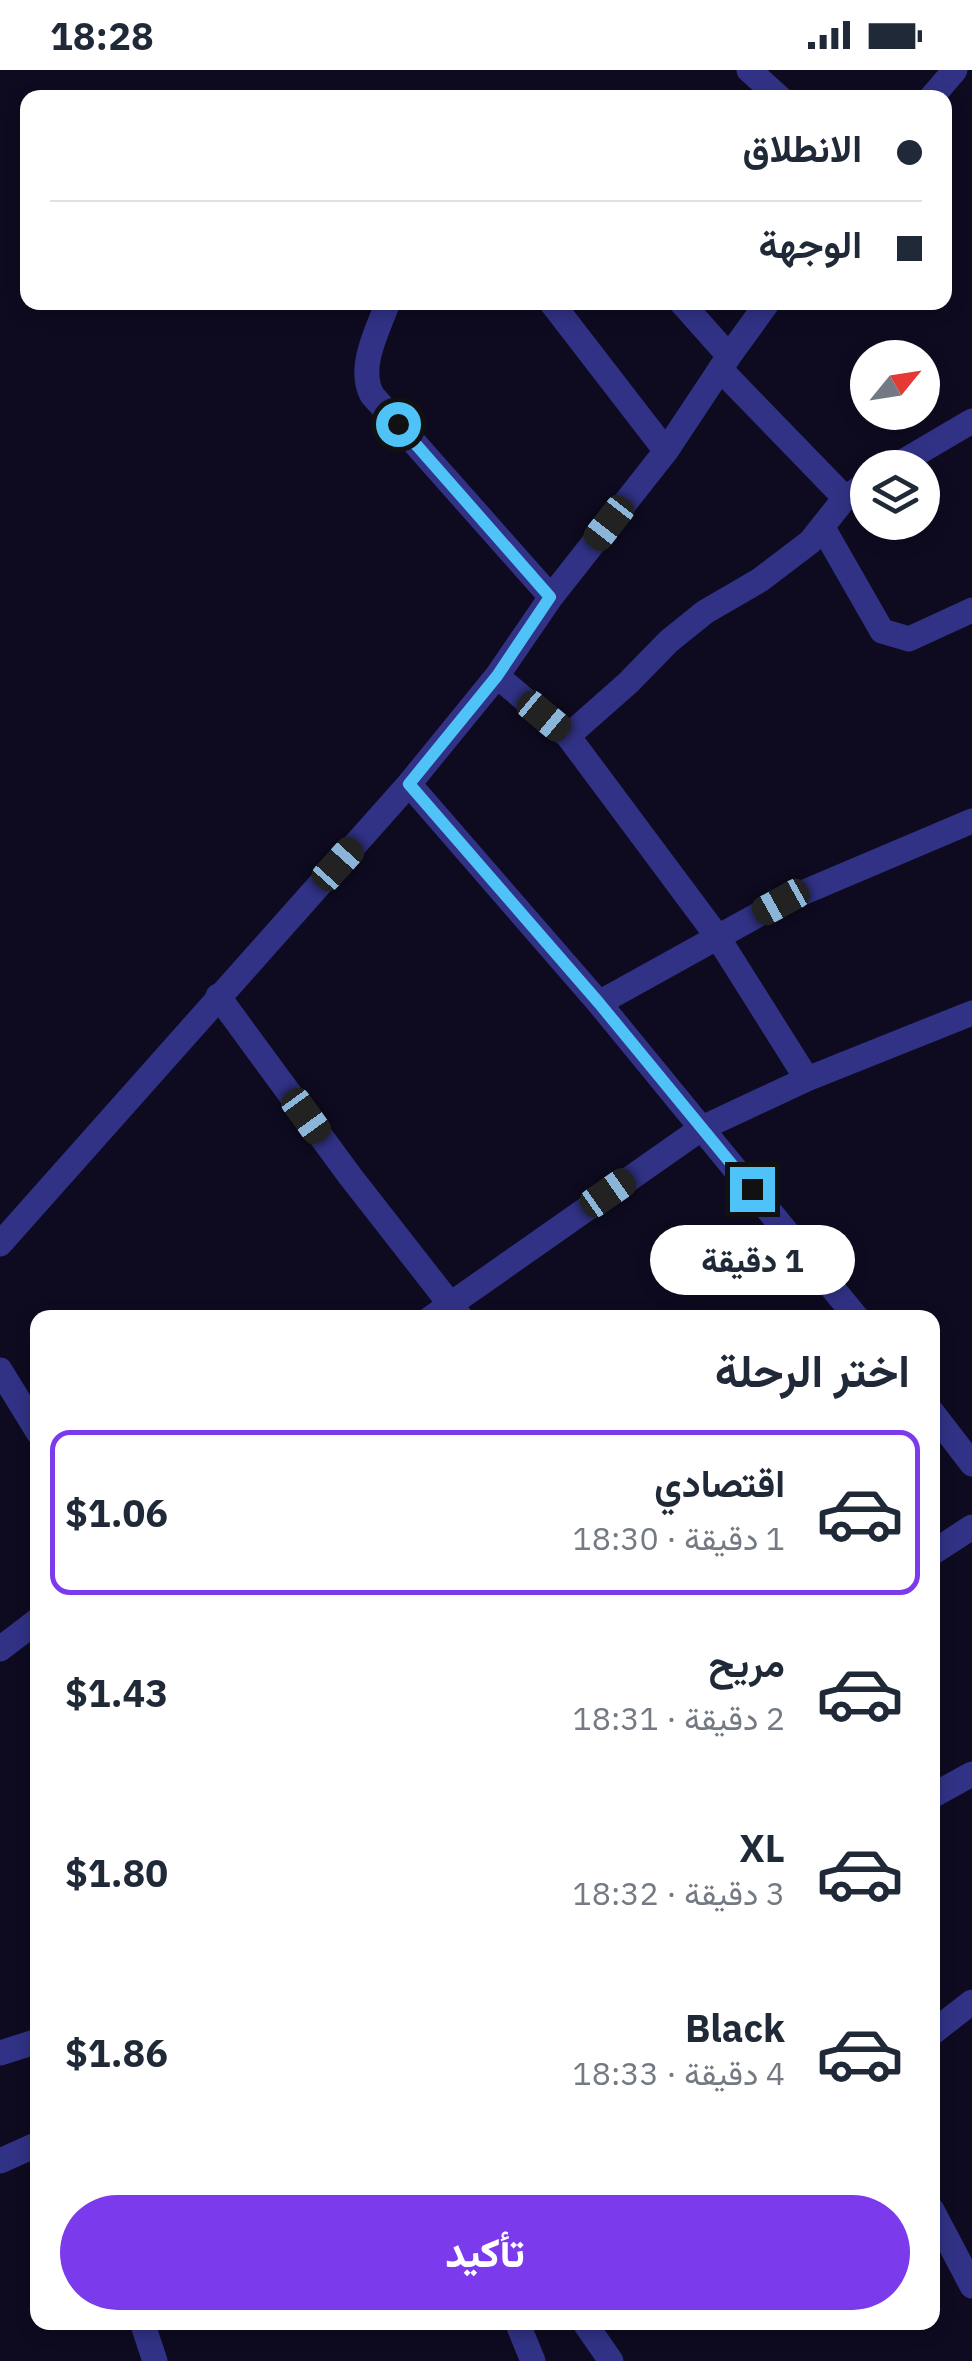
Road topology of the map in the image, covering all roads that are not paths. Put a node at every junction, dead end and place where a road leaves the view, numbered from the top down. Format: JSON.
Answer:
{"nodes":[{"id":1,"x":749,"y":70,"type":"edge"},
{"id":2,"x":955,"y":70,"type":"edge"},
{"id":3,"x":771,"y":90,"type":"edge"},
{"id":4,"x":938,"y":90,"type":"edge"},
{"id":5,"x":385,"y":310,"type":"edge"},
{"id":6,"x":558,"y":310,"type":"edge"},
{"id":7,"x":687,"y":310,"type":"edge"},
{"id":8,"x":762,"y":310,"type":"edge"},
{"id":9,"x":724,"y":362,"type":"junction"},
{"id":10,"x":972,"y":421,"type":"edge"},
{"id":11,"x":923,"y":450,"type":"edge"},
{"id":12,"x":666,"y":451,"type":"junction"},
{"id":13,"x":850,"y":495,"type":"edge"},
{"id":14,"x":845,"y":498,"type":"junction"},
{"id":15,"x":823,"y":528,"type":"junction"},
{"id":16,"x":550,"y":597,"type":"junction"},
{"id":17,"x":972,"y":610,"type":"edge"},
{"id":18,"x":497,"y":676,"type":"junction"},
{"id":19,"x":568,"y":736,"type":"junction"},
{"id":20,"x":409,"y":784,"type":"junction"},
{"id":21,"x":972,"y":820,"type":"edge"},
{"id":22,"x":718,"y":936,"type":"junction"},
{"id":23,"x":218,"y":996,"type":"junction"},
{"id":24,"x":599,"y":1003,"type":"junction"},
{"id":25,"x":972,"y":1013,"type":"edge"},
{"id":26,"x":807,"y":1079,"type":"junction"},
{"id":27,"x":702,"y":1128,"type":"junction"},
{"id":28,"x":0,"y":1244,"type":"edge"},
{"id":29,"x":447,"y":1310,"type":"edge"},
{"id":30,"x":451,"y":1310,"type":"edge"},
{"id":31,"x":850,"y":1310,"type":"edge"},
{"id":32,"x":0,"y":1370,"type":"edge"},
{"id":33,"x":30,"y":1419,"type":"edge"},
{"id":34,"x":940,"y":1422,"type":"edge"},
{"id":35,"x":972,"y":1464,"type":"edge"},
{"id":36,"x":972,"y":1527,"type":"edge"},
{"id":37,"x":940,"y":1547,"type":"edge"},
{"id":38,"x":30,"y":1626,"type":"edge"},
{"id":39,"x":0,"y":1649,"type":"edge"},
{"id":40,"x":972,"y":1774,"type":"edge"},
{"id":41,"x":940,"y":1792,"type":"edge"},
{"id":42,"x":972,"y":2002,"type":"edge"},
{"id":43,"x":940,"y":2027,"type":"edge"},
{"id":44,"x":30,"y":2044,"type":"edge"},
{"id":45,"x":0,"y":2053,"type":"edge"},
{"id":46,"x":30,"y":2148,"type":"edge"},
{"id":47,"x":0,"y":2161,"type":"edge"},
{"id":48,"x":940,"y":2225,"type":"edge"},
{"id":49,"x":972,"y":2286,"type":"edge"},
{"id":50,"x":145,"y":2330,"type":"edge"},
{"id":51,"x":520,"y":2330,"type":"edge"},
{"id":52,"x":590,"y":2330,"type":"edge"},
{"id":53,"x":155,"y":2361,"type":"edge"},
{"id":54,"x":532,"y":2361,"type":"edge"},
{"id":55,"x":612,"y":2361,"type":"edge"}],
"edges":[{"from":1,"to":3,"type":"street"},
{"from":2,"to":4,"type":"street"},
{"from":5,"to":16,"type":"street"},
{"from":6,"to":12,"type":"street"},
{"from":7,"to":9,"type":"street"},
{"from":8,"to":9,"type":"street"},
{"from":9,"to":12,"type":"street"},
{"from":9,"to":14,"type":"street"},
{"from":10,"to":11,"type":"street"},
{"from":12,"to":16,"type":"street"},
{"from":13,"to":14,"type":"street"},
{"from":14,"to":15,"type":"street"},
{"from":15,"to":17,"type":"street"},
{"from":15,"to":19,"type":"street"},
{"from":16,"to":18,"type":"street"},
{"from":18,"to":19,"type":"street"},
{"from":18,"to":20,"type":"street"},
{"from":19,"to":22,"type":"street"},
{"from":20,"to":23,"type":"street"},
{"from":20,"to":24,"type":"street"},
{"from":21,"to":22,"type":"street"},
{"from":22,"to":24,"type":"street"},
{"from":22,"to":26,"type":"street"},
{"from":23,"to":28,"type":"street"},
{"from":23,"to":29,"type":"street"},
{"from":24,"to":27,"type":"street"},
{"from":25,"to":26,"type":"street"},
{"from":26,"to":27,"type":"street"},
{"from":27,"to":30,"type":"street"},
{"from":27,"to":31,"type":"street"},
{"from":32,"to":33,"type":"street"},
{"from":34,"to":35,"type":"street"},
{"from":36,"to":37,"type":"street"},
{"from":38,"to":39,"type":"street"},
{"from":40,"to":41,"type":"street"},
{"from":42,"to":43,"type":"street"},
{"from":44,"to":45,"type":"street"},
{"from":46,"to":47,"type":"street"},
{"from":48,"to":49,"type":"street"},
{"from":50,"to":53,"type":"street"},
{"from":51,"to":54,"type":"street"},
{"from":52,"to":55,"type":"street"}]}
